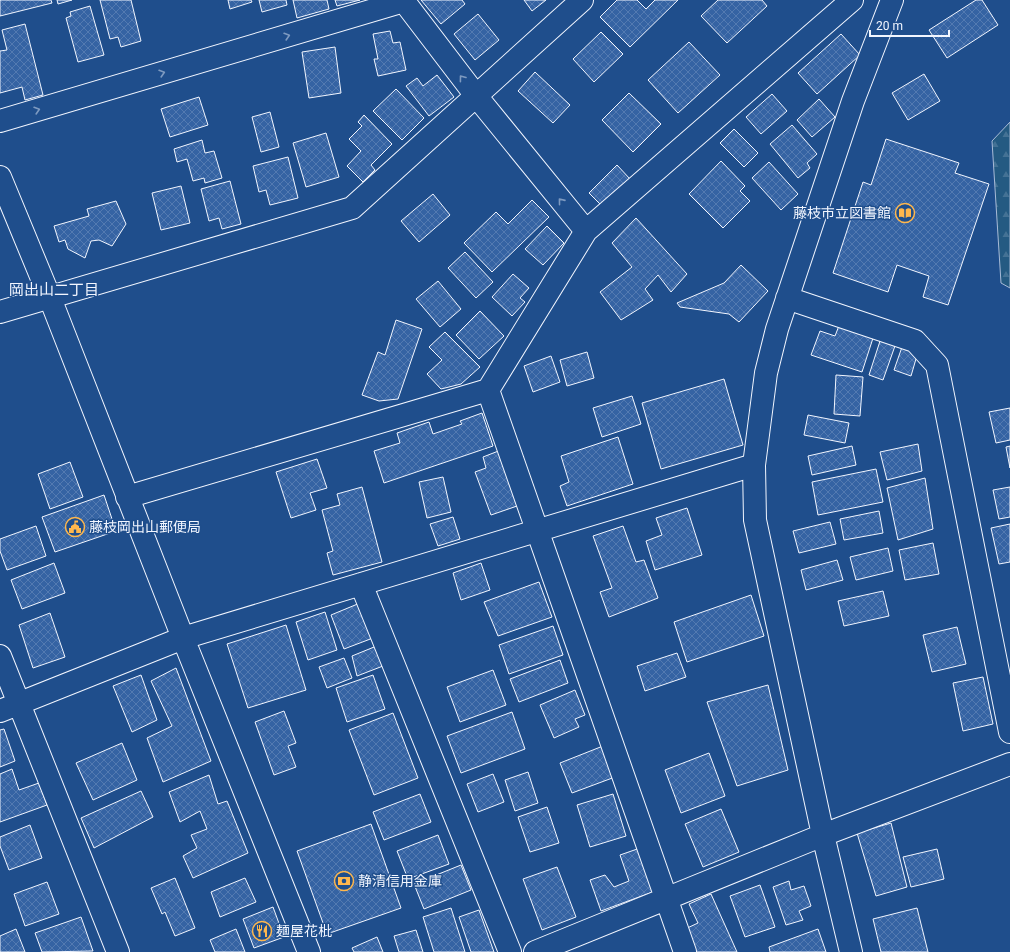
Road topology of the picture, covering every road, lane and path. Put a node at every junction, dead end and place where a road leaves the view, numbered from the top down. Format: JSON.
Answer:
{"nodes":[{"id":1,"x":404,"y":0,"type":"edge"},
{"id":2,"x":582,"y":0,"type":"edge"},
{"id":3,"x":852,"y":0,"type":"edge"},
{"id":4,"x":892,"y":0,"type":"edge"},
{"id":5,"x":477,"y":97,"type":"junction"},
{"id":6,"x":0,"y":122,"type":"edge"},
{"id":7,"x":0,"y":177,"type":"edge"},
{"id":8,"x":586,"y":231,"type":"junction"},
{"id":9,"x":50,"y":298,"type":"junction"},
{"id":10,"x":787,"y":298,"type":"junction"},
{"id":11,"x":0,"y":312,"type":"edge"},
{"id":12,"x":488,"y":390,"type":"junction"},
{"id":13,"x":754,"y":465,"type":"junction"},
{"id":14,"x":127,"y":498,"type":"junction"},
{"id":15,"x":537,"y":531,"type":"junction"},
{"id":16,"x":361,"y":584,"type":"junction"},
{"id":17,"x":182,"y":638,"type":"junction"},
{"id":18,"x":0,"y":656,"type":"edge"},
{"id":19,"x":9,"y":708,"type":"edge"},
{"id":20,"x":1010,"y":732,"type":"edge"},
{"id":21,"x":1010,"y":764,"type":"edge"},
{"id":22,"x":823,"y":835,"type":"junction"},
{"id":23,"x":666,"y":899,"type":"junction"},
{"id":24,"x":118,"y":952,"type":"edge"},
{"id":25,"x":310,"y":952,"type":"edge"},
{"id":26,"x":510,"y":952,"type":"edge"},
{"id":27,"x":535,"y":952,"type":"edge"},
{"id":28,"x":685,"y":952,"type":"edge"},
{"id":29,"x":851,"y":952,"type":"edge"}],
"edges":[{"from":5,"to":1,"type":"street","one_way":true},
{"from":6,"to":1,"type":"street","one_way":true},
{"from":2,"to":5,"type":"street"},
{"from":3,"to":8,"type":"street"},
{"from":4,"to":10,"type":"street"},
{"from":8,"to":5,"type":"street","one_way":true},
{"from":5,"to":9,"type":"street"},
{"from":7,"to":9,"type":"street"},
{"from":8,"to":12,"type":"street"},
{"from":9,"to":11,"type":"street"},
{"from":9,"to":14,"type":"street"},
{"from":10,"to":13,"type":"street"},
{"from":10,"to":20,"type":"street"},
{"from":12,"to":14,"type":"street"},
{"from":12,"to":15,"type":"street"},
{"from":13,"to":15,"type":"street"},
{"from":13,"to":22,"type":"street"},
{"from":14,"to":17,"type":"street"},
{"from":15,"to":16,"type":"street"},
{"from":15,"to":23,"type":"street"},
{"from":16,"to":17,"type":"street"},
{"from":16,"to":26,"type":"street"},
{"from":17,"to":19,"type":"street"},
{"from":17,"to":25,"type":"street"},
{"from":18,"to":19,"type":"street"},
{"from":19,"to":24,"type":"street"},
{"from":21,"to":22,"type":"street"},
{"from":22,"to":23,"type":"street"},
{"from":22,"to":29,"type":"street"},
{"from":23,"to":27,"type":"street"},
{"from":23,"to":28,"type":"street"}]}
